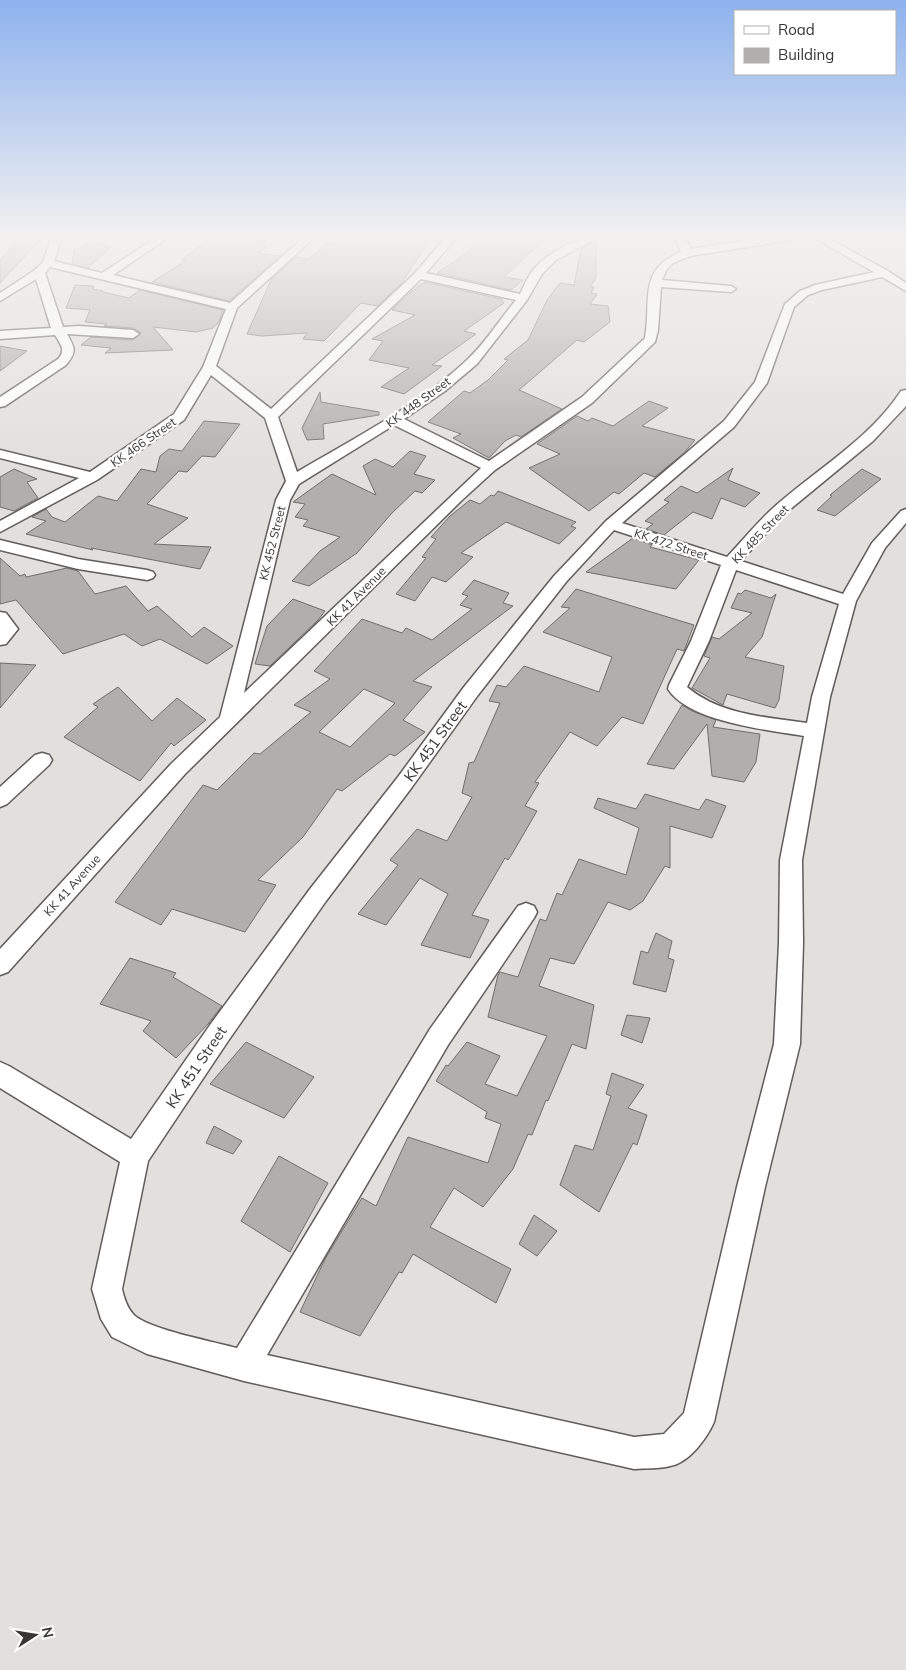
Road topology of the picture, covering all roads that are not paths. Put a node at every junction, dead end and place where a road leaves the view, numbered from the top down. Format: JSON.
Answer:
{"nodes":[{"id":1,"x":54,"y":315,"type":"edge"},
{"id":2,"x":229,"y":315,"type":"edge"},
{"id":3,"x":378,"y":315,"type":"edge"},
{"id":4,"x":510,"y":315,"type":"edge"},
{"id":5,"x":654,"y":315,"type":"edge"},
{"id":6,"x":786,"y":315,"type":"edge"},
{"id":7,"x":60,"y":332,"type":"junction"},
{"id":8,"x":0,"y":334,"type":"edge"},
{"id":9,"x":133,"y":334,"type":"dead end"},
{"id":10,"x":209,"y":367,"type":"junction"},
{"id":11,"x":906,"y":394,"type":"edge"},
{"id":12,"x":0,"y":403,"type":"edge"},
{"id":13,"x":271,"y":416,"type":"junction"},
{"id":14,"x":394,"y":420,"type":"junction"},
{"id":15,"x":0,"y":454,"type":"edge"},
{"id":16,"x":490,"y":468,"type":"junction"},
{"id":17,"x":92,"y":476,"type":"junction"},
{"id":18,"x":293,"y":481,"type":"junction"},
{"id":19,"x":906,"y":514,"type":"edge"},
{"id":20,"x":611,"y":524,"type":"junction"},
{"id":21,"x":0,"y":527,"type":"edge"},
{"id":22,"x":0,"y":545,"type":"edge"},
{"id":23,"x":730,"y":564,"type":"junction"},
{"id":24,"x":146,"y":575,"type":"dead end"},
{"id":25,"x":848,"y":602,"type":"junction"},
{"id":26,"x":0,"y":617,"type":"edge"},
{"id":27,"x":0,"y":640,"type":"edge"},
{"id":28,"x":228,"y":722,"type":"junction"},
{"id":29,"x":815,"y":731,"type":"junction"},
{"id":30,"x":42,"y":760,"type":"dead end"},
{"id":31,"x":0,"y":799,"type":"edge"},
{"id":32,"x":526,"y":912,"type":"dead end"},
{"id":33,"x":0,"y":964,"type":"edge"},
{"id":34,"x":0,"y":1074,"type":"edge"},
{"id":35,"x":135,"y":1156,"type":"junction"},
{"id":36,"x":244,"y":1365,"type":"junction"}],
"edges":[{"from":1,"to":7,"type":"street"},
{"from":2,"to":10,"type":"street","name":"KK 466 Street"},
{"from":3,"to":13,"type":"street"},
{"from":4,"to":14,"type":"street","name":"KK 448 Street"},
{"from":5,"to":16,"type":"street","name":"KK 41 Avenue"},
{"from":6,"to":20,"type":"street","name":"KK 451 Street"},
{"from":7,"to":8,"type":"street"},
{"from":7,"to":9,"type":"street"},
{"from":7,"to":12,"type":"street"},
{"from":10,"to":13,"type":"street"},
{"from":10,"to":17,"type":"street","name":"KK 466 Street"},
{"from":11,"to":23,"type":"street","name":"KK 485 Street"},
{"from":13,"to":18,"type":"street"},
{"from":14,"to":16,"type":"street"},
{"from":14,"to":18,"type":"street","name":"KK 448 Street"},
{"from":15,"to":17,"type":"street"},
{"from":16,"to":28,"type":"street","name":"KK 41 Avenue"},
{"from":17,"to":21,"type":"street","name":"KK 466 Street"},
{"from":18,"to":28,"type":"street","name":"KK 452 Street"},
{"from":19,"to":25,"type":"street"},
{"from":20,"to":23,"type":"street","name":"KK 472 Street"},
{"from":20,"to":35,"type":"street","name":"KK 451 Street"},
{"from":22,"to":24,"type":"street"},
{"from":23,"to":25,"type":"street","name":"KK 472 Street"},
{"from":23,"to":29,"type":"street","name":"KK 485 Street"},
{"from":25,"to":29,"type":"street"},
{"from":26,"to":27,"type":"street"},
{"from":28,"to":33,"type":"street","name":"KK 41 Avenue"},
{"from":29,"to":36,"type":"street"},
{"from":30,"to":31,"type":"street"},
{"from":32,"to":36,"type":"street"},
{"from":34,"to":35,"type":"street"},
{"from":35,"to":36,"type":"street"}]}
